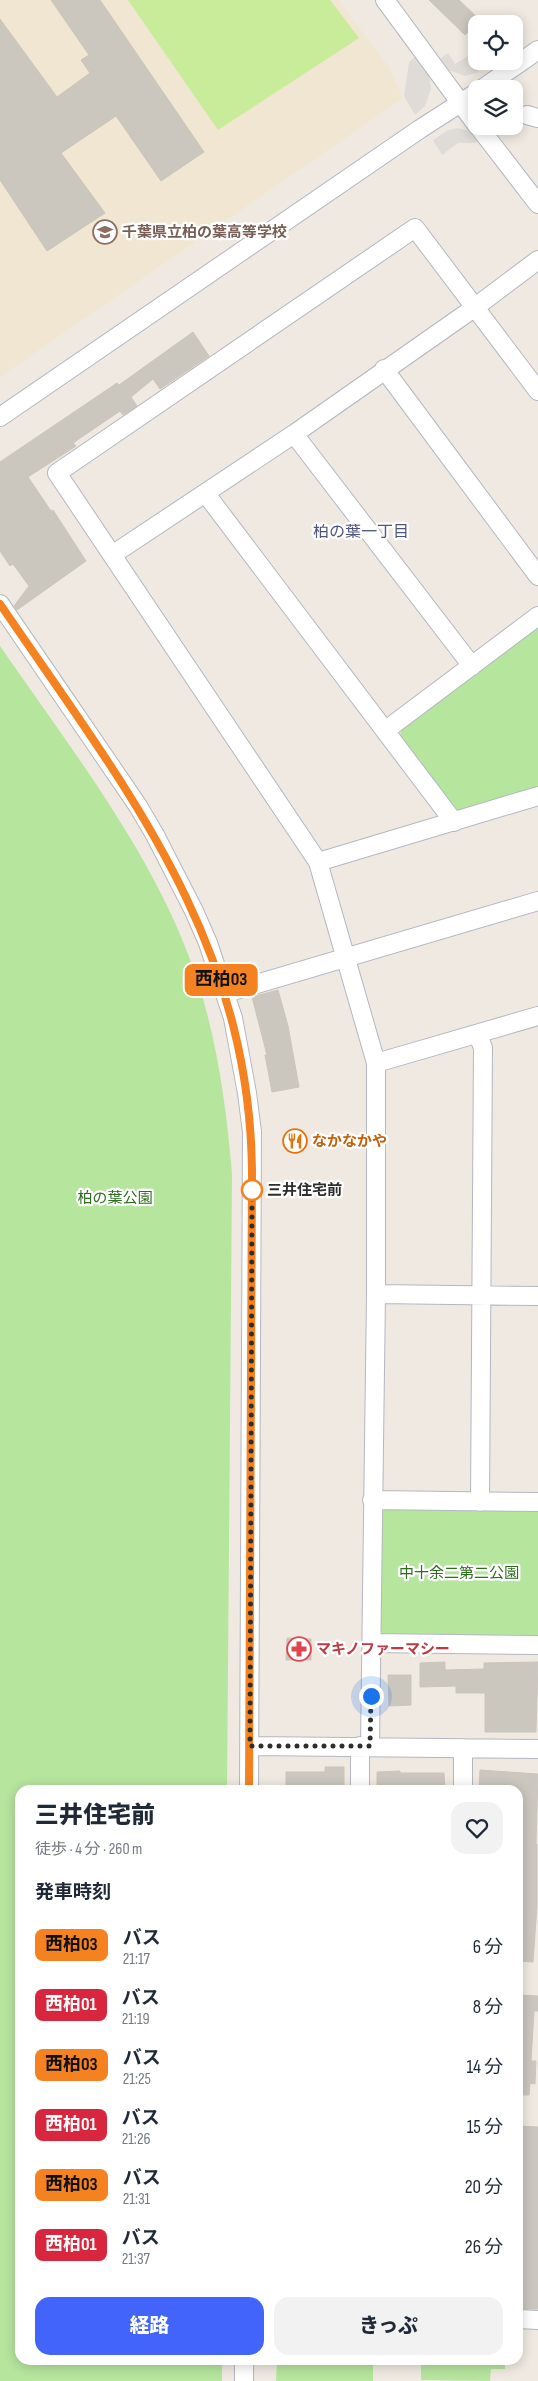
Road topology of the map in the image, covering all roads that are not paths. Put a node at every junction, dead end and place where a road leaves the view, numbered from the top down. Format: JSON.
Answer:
{"nodes":[{"id":1,"x":386,"y":0,"type":"edge"},
{"id":2,"x":538,"y":50,"type":"edge"},
{"id":3,"x":495,"y":80,"type":"edge"},
{"id":4,"x":468,"y":98,"type":"edge"},
{"id":5,"x":460,"y":104,"type":"junction"},
{"id":6,"x":468,"y":114,"type":"edge"},
{"id":7,"x":485,"y":135,"type":"edge"},
{"id":8,"x":538,"y":204,"type":"edge"},
{"id":9,"x":538,"y":260,"type":"edge"},
{"id":10,"x":474,"y":308,"type":"junction"},
{"id":11,"x":384,"y":370,"type":"junction"},
{"id":12,"x":538,"y":391,"type":"edge"},
{"id":13,"x":0,"y":417,"type":"edge"},
{"id":14,"x":294,"y":434,"type":"junction"},
{"id":15,"x":206,"y":494,"type":"junction"},
{"id":16,"x":112,"y":555,"type":"junction"},
{"id":17,"x":538,"y":576,"type":"edge"},
{"id":18,"x":0,"y":604,"type":"edge"},
{"id":19,"x":538,"y":616,"type":"edge"},
{"id":20,"x":472,"y":666,"type":"junction"},
{"id":21,"x":386,"y":730,"type":"junction"},
{"id":22,"x":538,"y":796,"type":"edge"},
{"id":23,"x":454,"y":822,"type":"junction"},
{"id":24,"x":318,"y":862,"type":"junction"},
{"id":25,"x":538,"y":901,"type":"edge"},
{"id":26,"x":346,"y":956,"type":"junction"},
{"id":27,"x":226,"y":993,"type":"junction"},
{"id":28,"x":538,"y":1016,"type":"edge"},
{"id":29,"x":478,"y":1035,"type":"junction"},
{"id":30,"x":376,"y":1063,"type":"junction"},
{"id":31,"x":376,"y":1294,"type":"junction"},
{"id":32,"x":482,"y":1295,"type":"junction"},
{"id":33,"x":538,"y":1296,"type":"edge"},
{"id":34,"x":372,"y":1500,"type":"junction"},
{"id":35,"x":480,"y":1502,"type":"junction"},
{"id":36,"x":538,"y":1502,"type":"edge"},
{"id":37,"x":372,"y":1643,"type":"junction"},
{"id":38,"x":538,"y":1645,"type":"edge"},
{"id":39,"x":250,"y":1746,"type":"junction"},
{"id":40,"x":365,"y":1746,"type":"junction"},
{"id":41,"x":463,"y":1748,"type":"junction"},
{"id":42,"x":538,"y":1749,"type":"edge"},
{"id":43,"x":249,"y":1785,"type":"edge"},
{"id":44,"x":361,"y":1785,"type":"edge"},
{"id":45,"x":463,"y":1785,"type":"edge"},
{"id":46,"x":523,"y":2320,"type":"edge"},
{"id":47,"x":538,"y":2320,"type":"edge"},
{"id":48,"x":244,"y":2365,"type":"edge"},
{"id":49,"x":244,"y":2381,"type":"edge"}],
"edges":[{"from":1,"to":5,"type":"street"},
{"from":2,"to":3,"type":"street"},
{"from":4,"to":5,"type":"street"},
{"from":5,"to":6,"type":"street"},
{"from":5,"to":13,"type":"street"},
{"from":7,"to":8,"type":"street"},
{"from":9,"to":10,"type":"street"},
{"from":10,"to":11,"type":"street"},
{"from":10,"to":12,"type":"street"},
{"from":10,"to":16,"type":"street"},
{"from":11,"to":14,"type":"street"},
{"from":11,"to":17,"type":"street"},
{"from":14,"to":15,"type":"street"},
{"from":14,"to":20,"type":"street"},
{"from":15,"to":16,"type":"street"},
{"from":15,"to":21,"type":"street"},
{"from":16,"to":24,"type":"street"},
{"from":18,"to":27,"type":"street"},
{"from":19,"to":20,"type":"street"},
{"from":20,"to":21,"type":"street"},
{"from":21,"to":23,"type":"street"},
{"from":22,"to":23,"type":"street"},
{"from":23,"to":24,"type":"street"},
{"from":24,"to":26,"type":"street"},
{"from":25,"to":26,"type":"street"},
{"from":26,"to":27,"type":"street"},
{"from":26,"to":30,"type":"street"},
{"from":27,"to":39,"type":"street"},
{"from":28,"to":29,"type":"street"},
{"from":29,"to":30,"type":"street"},
{"from":29,"to":32,"type":"street"},
{"from":30,"to":31,"type":"street"},
{"from":31,"to":32,"type":"street"},
{"from":31,"to":34,"type":"street"},
{"from":32,"to":33,"type":"street"},
{"from":32,"to":35,"type":"street"},
{"from":34,"to":35,"type":"street"},
{"from":34,"to":37,"type":"street"},
{"from":35,"to":36,"type":"street"},
{"from":37,"to":38,"type":"street"},
{"from":37,"to":40,"type":"street"},
{"from":39,"to":40,"type":"street"},
{"from":39,"to":43,"type":"street"},
{"from":40,"to":41,"type":"street"},
{"from":40,"to":44,"type":"street"},
{"from":41,"to":42,"type":"street"},
{"from":41,"to":45,"type":"street"},
{"from":46,"to":47,"type":"street"},
{"from":48,"to":49,"type":"street"}]}
